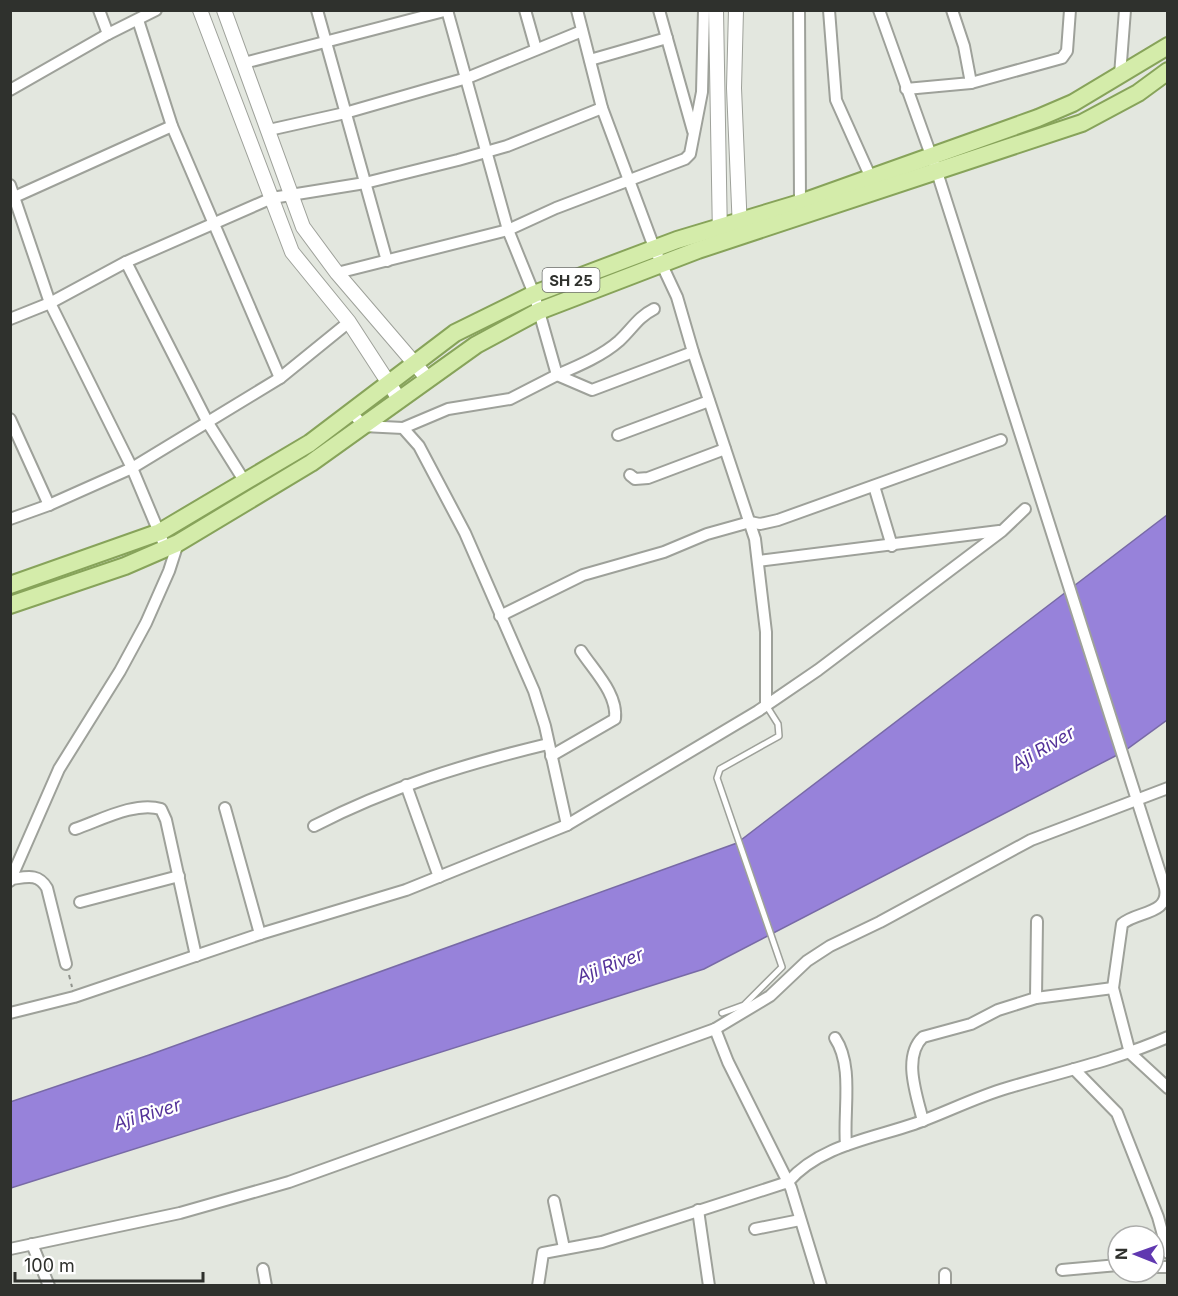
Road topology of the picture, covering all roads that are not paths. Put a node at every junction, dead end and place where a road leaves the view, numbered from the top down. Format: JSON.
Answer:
{"nodes":[{"id":1,"x":99,"y":10,"type":"edge"},
{"id":2,"x":156,"y":10,"type":"edge"},
{"id":3,"x":200,"y":10,"type":"edge"},
{"id":4,"x":224,"y":10,"type":"edge"},
{"id":5,"x":317,"y":10,"type":"edge"},
{"id":6,"x":525,"y":10,"type":"edge"},
{"id":7,"x":577,"y":10,"type":"edge"},
{"id":8,"x":659,"y":10,"type":"edge"},
{"id":9,"x":704,"y":10,"type":"edge"},
{"id":10,"x":716,"y":10,"type":"edge"},
{"id":11,"x":736,"y":10,"type":"edge"},
{"id":12,"x":800,"y":10,"type":"edge"},
{"id":13,"x":829,"y":10,"type":"edge"},
{"id":14,"x":879,"y":10,"type":"edge"},
{"id":15,"x":952,"y":10,"type":"edge"},
{"id":16,"x":1070,"y":10,"type":"edge"},
{"id":17,"x":1125,"y":10,"type":"edge"},
{"id":18,"x":447,"y":11,"type":"edge"},
{"id":19,"x":138,"y":20,"type":"junction"},
{"id":20,"x":582,"y":31,"type":"junction"},
{"id":21,"x":108,"y":34,"type":"junction"},
{"id":22,"x":667,"y":38,"type":"junction"},
{"id":23,"x":325,"y":42,"type":"junction"},
{"id":24,"x":1167,"y":46,"type":"edge"},
{"id":25,"x":536,"y":49,"type":"junction"},
{"id":26,"x":590,"y":60,"type":"junction"},
{"id":27,"x":244,"y":63,"type":"junction"},
{"id":28,"x":1167,"y":71,"type":"edge"},
{"id":29,"x":1120,"y":75,"type":"junction"},
{"id":30,"x":467,"y":78,"type":"junction"},
{"id":31,"x":970,"y":83,"type":"junction"},
{"id":32,"x":906,"y":89,"type":"junction"},
{"id":33,"x":10,"y":90,"type":"edge"},
{"id":34,"x":602,"y":108,"type":"junction"},
{"id":35,"x":345,"y":113,"type":"junction"},
{"id":36,"x":172,"y":126,"type":"junction"},
{"id":37,"x":269,"y":130,"type":"junction"},
{"id":38,"x":693,"y":131,"type":"junction"},
{"id":39,"x":488,"y":151,"type":"junction"},
{"id":40,"x":930,"y":155,"type":"junction"},
{"id":41,"x":937,"y":172,"type":"junction"},
{"id":42,"x":871,"y":178,"type":"junction"},
{"id":43,"x":629,"y":182,"type":"junction"},
{"id":44,"x":365,"y":183,"type":"junction"},
{"id":45,"x":10,"y":185,"type":"edge"},
{"id":46,"x":293,"y":196,"type":"junction"},
{"id":47,"x":12,"y":198,"type":"edge"},
{"id":48,"x":272,"y":198,"type":"junction"},
{"id":49,"x":800,"y":203,"type":"junction"},
{"id":50,"x":211,"y":223,"type":"junction"},
{"id":51,"x":740,"y":229,"type":"junction"},
{"id":52,"x":508,"y":230,"type":"junction"},
{"id":53,"x":720,"y":235,"type":"junction"},
{"id":54,"x":658,"y":257,"type":"junction"},
{"id":55,"x":387,"y":261,"type":"junction"},
{"id":56,"x":126,"y":262,"type":"junction"},
{"id":57,"x":337,"y":273,"type":"junction"},
{"id":58,"x":534,"y":294,"type":"junction"},
{"id":59,"x":50,"y":303,"type":"junction"},
{"id":60,"x":654,"y":309,"type":"dead end"},
{"id":61,"x":538,"y":311,"type":"junction"},
{"id":62,"x":10,"y":319,"type":"edge"},
{"id":63,"x":349,"y":322,"type":"junction"},
{"id":64,"x":693,"y":352,"type":"junction"},
{"id":65,"x":414,"y":362,"type":"junction"},
{"id":66,"x":557,"y":375,"type":"junction"},
{"id":67,"x":280,"y":378,"type":"junction"},
{"id":68,"x":427,"y":378,"type":"junction"},
{"id":69,"x":388,"y":383,"type":"junction"},
{"id":70,"x":399,"y":399,"type":"junction"},
{"id":71,"x":709,"y":401,"type":"junction"},
{"id":72,"x":351,"y":412,"type":"junction"},
{"id":73,"x":10,"y":419,"type":"edge"},
{"id":74,"x":208,"y":423,"type":"junction"},
{"id":75,"x":363,"y":426,"type":"junction"},
{"id":76,"x":403,"y":428,"type":"junction"},
{"id":77,"x":618,"y":435,"type":"dead end"},
{"id":78,"x":1001,"y":440,"type":"dead end"},
{"id":79,"x":725,"y":449,"type":"junction"},
{"id":80,"x":132,"y":468,"type":"junction"},
{"id":81,"x":630,"y":475,"type":"dead end"},
{"id":82,"x":245,"y":482,"type":"junction"},
{"id":83,"x":874,"y":486,"type":"junction"},
{"id":84,"x":49,"y":505,"type":"junction"},
{"id":85,"x":1025,"y":509,"type":"dead end"},
{"id":86,"x":10,"y":519,"type":"edge"},
{"id":87,"x":750,"y":522,"type":"junction"},
{"id":88,"x":1002,"y":531,"type":"junction"},
{"id":89,"x":160,"y":532,"type":"junction"},
{"id":90,"x":172,"y":546,"type":"junction"},
{"id":91,"x":892,"y":546,"type":"junction"},
{"id":92,"x":758,"y":561,"type":"junction"},
{"id":93,"x":10,"y":585,"type":"edge"},
{"id":94,"x":10,"y":605,"type":"edge"},
{"id":95,"x":500,"y":616,"type":"junction"},
{"id":96,"x":581,"y":651,"type":"dead end"},
{"id":97,"x":766,"y":705,"type":"junction"},
{"id":98,"x":548,"y":744,"type":"junction"},
{"id":99,"x":551,"y":756,"type":"junction"},
{"id":100,"x":406,"y":785,"type":"junction"},
{"id":101,"x":1167,"y":788,"type":"edge"},
{"id":102,"x":1138,"y":799,"type":"junction"},
{"id":103,"x":225,"y":807,"type":"dead end"},
{"id":104,"x":567,"y":825,"type":"junction"},
{"id":105,"x":314,"y":826,"type":"dead end"},
{"id":106,"x":75,"y":829,"type":"dead end"},
{"id":107,"x":179,"y":876,"type":"junction"},
{"id":108,"x":439,"y":877,"type":"junction"},
{"id":109,"x":11,"y":880,"type":"edge"},
{"id":110,"x":80,"y":902,"type":"dead end"},
{"id":111,"x":1037,"y":921,"type":"dead end"},
{"id":112,"x":260,"y":934,"type":"junction"},
{"id":113,"x":196,"y":956,"type":"junction"},
{"id":114,"x":66,"y":964,"type":"road end"},
{"id":115,"x":1113,"y":988,"type":"junction"},
{"id":116,"x":1036,"y":998,"type":"junction"},
{"id":117,"x":10,"y":1013,"type":"edge"},
{"id":118,"x":723,"y":1013,"type":"dead end"},
{"id":119,"x":715,"y":1029,"type":"junction"},
{"id":120,"x":1167,"y":1037,"type":"edge"},
{"id":121,"x":836,"y":1038,"type":"dead end"},
{"id":122,"x":1130,"y":1053,"type":"junction"},
{"id":123,"x":1074,"y":1069,"type":"junction"},
{"id":124,"x":1167,"y":1088,"type":"edge"},
{"id":125,"x":923,"y":1121,"type":"junction"},
{"id":126,"x":846,"y":1145,"type":"junction"},
{"id":127,"x":788,"y":1182,"type":"junction"},
{"id":128,"x":554,"y":1201,"type":"dead end"},
{"id":129,"x":698,"y":1210,"type":"junction"},
{"id":130,"x":800,"y":1220,"type":"junction"},
{"id":131,"x":755,"y":1229,"type":"dead end"},
{"id":132,"x":32,"y":1244,"type":"junction"},
{"id":133,"x":564,"y":1248,"type":"junction"},
{"id":134,"x":10,"y":1249,"type":"edge"},
{"id":135,"x":1167,"y":1253,"type":"edge"},
{"id":136,"x":1106,"y":1266,"type":"edge"},
{"id":137,"x":263,"y":1269,"type":"dead end"},
{"id":138,"x":1062,"y":1270,"type":"dead end"},
{"id":139,"x":49,"y":1286,"type":"edge"},
{"id":140,"x":266,"y":1286,"type":"edge"},
{"id":141,"x":538,"y":1286,"type":"edge"},
{"id":142,"x":709,"y":1286,"type":"edge"},
{"id":143,"x":821,"y":1286,"type":"edge"}],
"edges":[{"from":1,"to":21,"type":"street"},
{"from":2,"to":19,"type":"street"},
{"from":3,"to":48,"type":"street"},
{"from":4,"to":27,"type":"street"},
{"from":5,"to":23,"type":"street"},
{"from":6,"to":25,"type":"street"},
{"from":7,"to":20,"type":"street"},
{"from":8,"to":22,"type":"street"},
{"from":9,"to":38,"type":"street"},
{"from":10,"to":53,"type":"street"},
{"from":11,"to":51,"type":"street"},
{"from":12,"to":49,"type":"street"},
{"from":13,"to":42,"type":"street"},
{"from":14,"to":32,"type":"street"},
{"from":15,"to":31,"type":"street"},
{"from":16,"to":31,"type":"street"},
{"from":17,"to":29,"type":"street"},
{"from":18,"to":23,"type":"street"},
{"from":18,"to":30,"type":"street"},
{"from":19,"to":21,"type":"street"},
{"from":19,"to":36,"type":"street"},
{"from":20,"to":25,"type":"street"},
{"from":20,"to":26,"type":"street"},
{"from":21,"to":33,"type":"street"},
{"from":22,"to":26,"type":"street"},
{"from":22,"to":38,"type":"street"},
{"from":23,"to":27,"type":"street"},
{"from":23,"to":35,"type":"street"},
{"from":24,"to":29,"type":"main road","number":"SH 25"},
{"from":25,"to":30,"type":"street"},
{"from":26,"to":34,"type":"street"},
{"from":27,"to":37,"type":"street"},
{"from":28,"to":41,"type":"main road"},
{"from":29,"to":40,"type":"main road","number":"SH 25"},
{"from":30,"to":35,"type":"street"},
{"from":30,"to":39,"type":"street"},
{"from":31,"to":32,"type":"street"},
{"from":32,"to":40,"type":"street"},
{"from":34,"to":39,"type":"street"},
{"from":34,"to":43,"type":"street"},
{"from":35,"to":37,"type":"street"},
{"from":35,"to":44,"type":"street"},
{"from":36,"to":47,"type":"street"},
{"from":36,"to":50,"type":"street"},
{"from":37,"to":46,"type":"street"},
{"from":38,"to":43,"type":"street"},
{"from":39,"to":44,"type":"street"},
{"from":39,"to":52,"type":"street"},
{"from":40,"to":41,"type":"street"},
{"from":40,"to":42,"type":"main road","number":"SH 25"},
{"from":41,"to":51,"type":"main road"},
{"from":41,"to":102,"type":"street"},
{"from":42,"to":49,"type":"main road","number":"SH 25"},
{"from":43,"to":52,"type":"street"},
{"from":43,"to":54,"type":"street"},
{"from":44,"to":46,"type":"street"},
{"from":44,"to":55,"type":"street"},
{"from":45,"to":47,"type":"street"},
{"from":46,"to":48,"type":"street"},
{"from":46,"to":57,"type":"street"},
{"from":47,"to":59,"type":"street"},
{"from":48,"to":50,"type":"street"},
{"from":48,"to":63,"type":"street"},
{"from":49,"to":51,"type":"main road","number":"SH 25"},
{"from":50,"to":56,"type":"street"},
{"from":50,"to":67,"type":"street"},
{"from":51,"to":53,"type":"main road","number":"SH 25"},
{"from":52,"to":55,"type":"street"},
{"from":52,"to":58,"type":"street"},
{"from":53,"to":54,"type":"main road","number":"SH 25"},
{"from":54,"to":58,"type":"main road","number":"SH 25"},
{"from":54,"to":61,"type":"main road"},
{"from":54,"to":64,"type":"street"},
{"from":55,"to":57,"type":"street"},
{"from":56,"to":59,"type":"street"},
{"from":56,"to":74,"type":"street"},
{"from":57,"to":65,"type":"street"},
{"from":58,"to":61,"type":"street"},
{"from":58,"to":65,"type":"main road","number":"SH 25"},
{"from":59,"to":62,"type":"street"},
{"from":59,"to":80,"type":"street"},
{"from":60,"to":66,"type":"street"},
{"from":61,"to":66,"type":"street"},
{"from":61,"to":68,"type":"main road"},
{"from":63,"to":67,"type":"street"},
{"from":63,"to":69,"type":"street"},
{"from":64,"to":66,"type":"street"},
{"from":64,"to":71,"type":"street"},
{"from":65,"to":68,"type":"street"},
{"from":65,"to":69,"type":"main road","number":"SH 25"},
{"from":66,"to":76,"type":"street"},
{"from":67,"to":74,"type":"street"},
{"from":68,"to":70,"type":"main road"},
{"from":69,"to":70,"type":"street"},
{"from":69,"to":72,"type":"main road","number":"SH 25"},
{"from":70,"to":75,"type":"main road"},
{"from":71,"to":77,"type":"street"},
{"from":71,"to":79,"type":"street"},
{"from":72,"to":75,"type":"street"},
{"from":72,"to":82,"type":"main road","number":"SH 25"},
{"from":73,"to":84,"type":"street"},
{"from":74,"to":80,"type":"street"},
{"from":74,"to":82,"type":"street"},
{"from":75,"to":76,"type":"street"},
{"from":75,"to":90,"type":"main road"},
{"from":76,"to":95,"type":"street"},
{"from":78,"to":83,"type":"street"},
{"from":79,"to":81,"type":"street"},
{"from":79,"to":87,"type":"street"},
{"from":80,"to":84,"type":"street"},
{"from":80,"to":89,"type":"street"},
{"from":82,"to":89,"type":"main road","number":"SH 25"},
{"from":83,"to":87,"type":"street"},
{"from":83,"to":91,"type":"street"},
{"from":84,"to":86,"type":"street"},
{"from":85,"to":88,"type":"street"},
{"from":87,"to":92,"type":"street"},
{"from":87,"to":95,"type":"street"},
{"from":88,"to":91,"type":"street"},
{"from":88,"to":97,"type":"street"},
{"from":89,"to":90,"type":"street"},
{"from":89,"to":93,"type":"main road","number":"SH 25"},
{"from":90,"to":94,"type":"main road"},
{"from":90,"to":109,"type":"street"},
{"from":91,"to":92,"type":"street"},
{"from":92,"to":97,"type":"street"},
{"from":95,"to":98,"type":"street"},
{"from":96,"to":99,"type":"street"},
{"from":97,"to":104,"type":"street"},
{"from":97,"to":118,"type":"lane"},
{"from":98,"to":99,"type":"street"},
{"from":98,"to":100,"type":"street"},
{"from":99,"to":104,"type":"street"},
{"from":100,"to":105,"type":"street"},
{"from":100,"to":108,"type":"street"},
{"from":101,"to":102,"type":"street"},
{"from":102,"to":115,"type":"street"},
{"from":102,"to":119,"type":"street"},
{"from":103,"to":112,"type":"street"},
{"from":104,"to":108,"type":"street"},
{"from":106,"to":107,"type":"street"},
{"from":107,"to":110,"type":"street"},
{"from":107,"to":113,"type":"street"},
{"from":108,"to":112,"type":"street"},
{"from":109,"to":114,"type":"street"},
{"from":111,"to":116,"type":"street"},
{"from":112,"to":113,"type":"street"},
{"from":113,"to":117,"type":"street"},
{"from":115,"to":116,"type":"street"},
{"from":115,"to":122,"type":"street"},
{"from":116,"to":125,"type":"street"},
{"from":119,"to":127,"type":"street"},
{"from":119,"to":132,"type":"street"},
{"from":120,"to":122,"type":"street"},
{"from":121,"to":126,"type":"street"},
{"from":122,"to":123,"type":"street"},
{"from":122,"to":124,"type":"street"},
{"from":123,"to":125,"type":"street"},
{"from":123,"to":135,"type":"street"},
{"from":125,"to":126,"type":"street"},
{"from":126,"to":127,"type":"street"},
{"from":127,"to":129,"type":"street"},
{"from":127,"to":130,"type":"street"},
{"from":128,"to":133,"type":"street"},
{"from":129,"to":133,"type":"street"},
{"from":129,"to":142,"type":"street"},
{"from":130,"to":131,"type":"street"},
{"from":130,"to":143,"type":"street"},
{"from":132,"to":134,"type":"street"},
{"from":132,"to":139,"type":"street"},
{"from":133,"to":141,"type":"street"},
{"from":136,"to":138,"type":"street"},
{"from":137,"to":140,"type":"street"}]}
